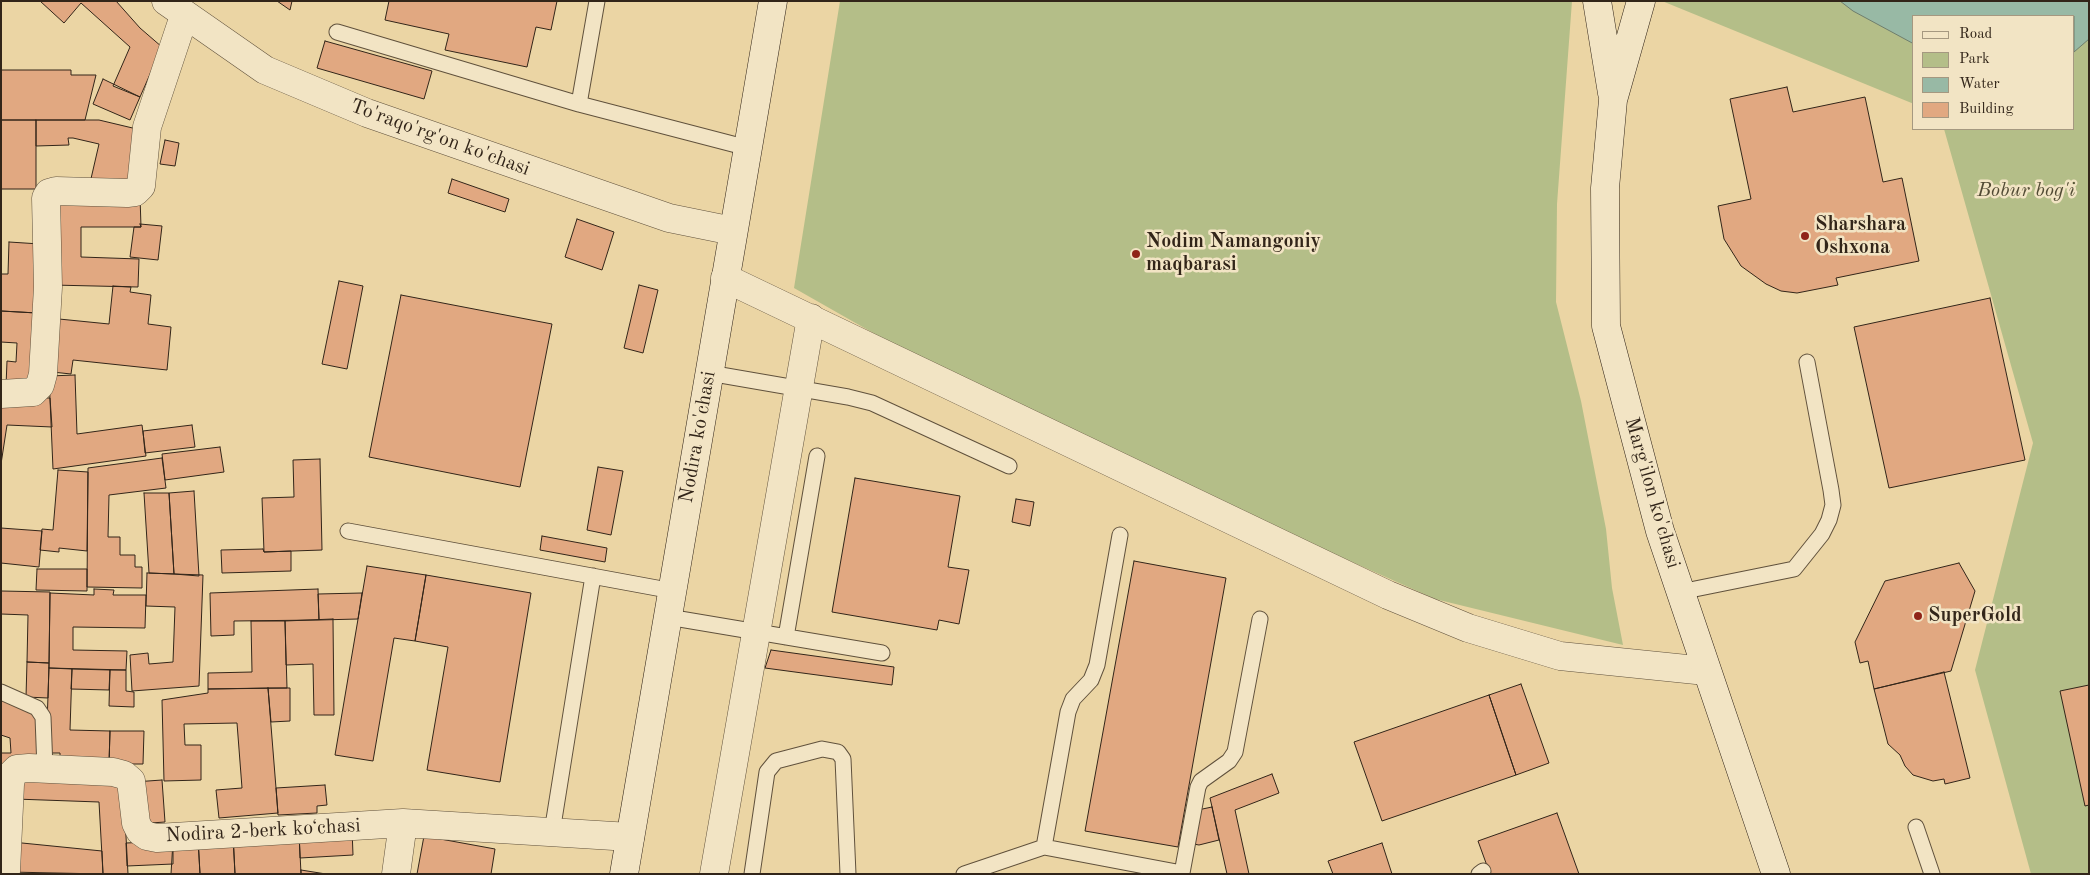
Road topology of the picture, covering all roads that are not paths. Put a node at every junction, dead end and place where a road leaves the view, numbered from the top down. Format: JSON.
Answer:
{"nodes":[{"id":1,"x":597,"y":1,"type":"edge"},
{"id":2,"x":773,"y":1,"type":"edge"},
{"id":3,"x":1597,"y":1,"type":"edge"},
{"id":4,"x":1641,"y":1,"type":"edge"},
{"id":5,"x":175,"y":8,"type":"edge"},
{"id":6,"x":337,"y":32,"type":"dead end"},
{"id":7,"x":1613,"y":100,"type":"junction"},
{"id":8,"x":579,"y":104,"type":"junction"},
{"id":9,"x":748,"y":148,"type":"junction"},
{"id":10,"x":732,"y":231,"type":"junction"},
{"id":11,"x":726,"y":278,"type":"junction"},
{"id":12,"x":811,"y":318,"type":"junction"},
{"id":13,"x":1807,"y":362,"type":"dead end"},
{"id":14,"x":709,"y":373,"type":"junction"},
{"id":15,"x":798,"y":388,"type":"junction"},
{"id":16,"x":1,"y":394,"type":"edge"},
{"id":17,"x":817,"y":456,"type":"dead end"},
{"id":18,"x":1009,"y":466,"type":"dead end"},
{"id":19,"x":348,"y":531,"type":"dead end"},
{"id":20,"x":773,"y":535,"type":"junction"},
{"id":21,"x":1120,"y":535,"type":"dead end"},
{"id":22,"x":803,"y":540,"type":"junction"},
{"id":23,"x":592,"y":576,"type":"junction"},
{"id":24,"x":1680,"y":592,"type":"junction"},
{"id":25,"x":670,"y":604,"type":"junction"},
{"id":26,"x":1260,"y":619,"type":"dead end"},
{"id":27,"x":756,"y":632,"type":"junction"},
{"id":28,"x":786,"y":637,"type":"junction"},
{"id":29,"x":882,"y":653,"type":"dead end"},
{"id":30,"x":1706,"y":671,"type":"junction"},
{"id":31,"x":1,"y":692,"type":"edge"},
{"id":32,"x":45,"y":769,"type":"junction"},
{"id":33,"x":403,"y":823,"type":"junction"},
{"id":34,"x":1916,"y":827,"type":"dead end"},
{"id":35,"x":552,"y":832,"type":"junction"},
{"id":36,"x":630,"y":837,"type":"junction"},
{"id":37,"x":1044,"y":847,"type":"junction"},
{"id":38,"x":6,"y":872,"type":"dead end"},
{"id":39,"x":1182,"y":873,"type":"edge"},
{"id":40,"x":396,"y":874,"type":"edge"},
{"id":41,"x":624,"y":874,"type":"edge"},
{"id":42,"x":714,"y":874,"type":"edge"},
{"id":43,"x":752,"y":874,"type":"edge"},
{"id":44,"x":848,"y":874,"type":"edge"},
{"id":45,"x":964,"y":874,"type":"edge"},
{"id":46,"x":1776,"y":874,"type":"edge"},
{"id":47,"x":1932,"y":874,"type":"edge"}],
"edges":[{"from":1,"to":8,"type":"lane"},
{"from":2,"to":9,"type":"street","name":"Nodira ko'chasi"},
{"from":3,"to":7,"type":"street"},
{"from":4,"to":7,"type":"street"},
{"from":5,"to":10,"type":"street","name":"To'raqo'rg'on ko'chasi"},
{"from":5,"to":16,"type":"street"},
{"from":6,"to":8,"type":"lane"},
{"from":7,"to":24,"type":"street","name":"Marg'ilon ko'chasi"},
{"from":8,"to":9,"type":"lane"},
{"from":9,"to":10,"type":"street","name":"Nodira ko'chasi"},
{"from":10,"to":11,"type":"street","name":"Nodira ko'chasi"},
{"from":11,"to":12,"type":"street"},
{"from":11,"to":14,"type":"street","name":"Nodira ko'chasi"},
{"from":12,"to":15,"type":"street"},
{"from":12,"to":30,"type":"street"},
{"from":13,"to":24,"type":"lane"},
{"from":14,"to":15,"type":"lane"},
{"from":14,"to":25,"type":"street","name":"Nodira ko'chasi"},
{"from":15,"to":18,"type":"lane"},
{"from":15,"to":20,"type":"street"},
{"from":17,"to":22,"type":"lane"},
{"from":19,"to":23,"type":"lane"},
{"from":20,"to":22,"type":"lane"},
{"from":20,"to":27,"type":"street"},
{"from":21,"to":37,"type":"lane"},
{"from":22,"to":28,"type":"lane"},
{"from":23,"to":25,"type":"lane"},
{"from":23,"to":35,"type":"lane"},
{"from":24,"to":30,"type":"street","name":"Marg'ilon ko'chasi"},
{"from":25,"to":27,"type":"lane"},
{"from":25,"to":36,"type":"street","name":"Nodira ko'chasi"},
{"from":26,"to":39,"type":"lane"},
{"from":27,"to":28,"type":"lane"},
{"from":27,"to":42,"type":"street"},
{"from":28,"to":29,"type":"lane"},
{"from":30,"to":46,"type":"street","name":"Marg'ilon ko'chasi"},
{"from":31,"to":32,"type":"lane"},
{"from":32,"to":33,"type":"street","name":"Nodira 2-berk koʻchasi"},
{"from":32,"to":38,"type":"street","name":"Nodira 2-berk koʻchasi"},
{"from":33,"to":35,"type":"street","name":"Nodira 2-berk koʻchasi"},
{"from":33,"to":40,"type":"street"},
{"from":34,"to":47,"type":"lane"},
{"from":35,"to":36,"type":"street","name":"Nodira 2-berk koʻchasi"},
{"from":36,"to":41,"type":"street","name":"Nodira ko'chasi"},
{"from":37,"to":39,"type":"lane"},
{"from":37,"to":45,"type":"lane"},
{"from":43,"to":44,"type":"lane"}]}
